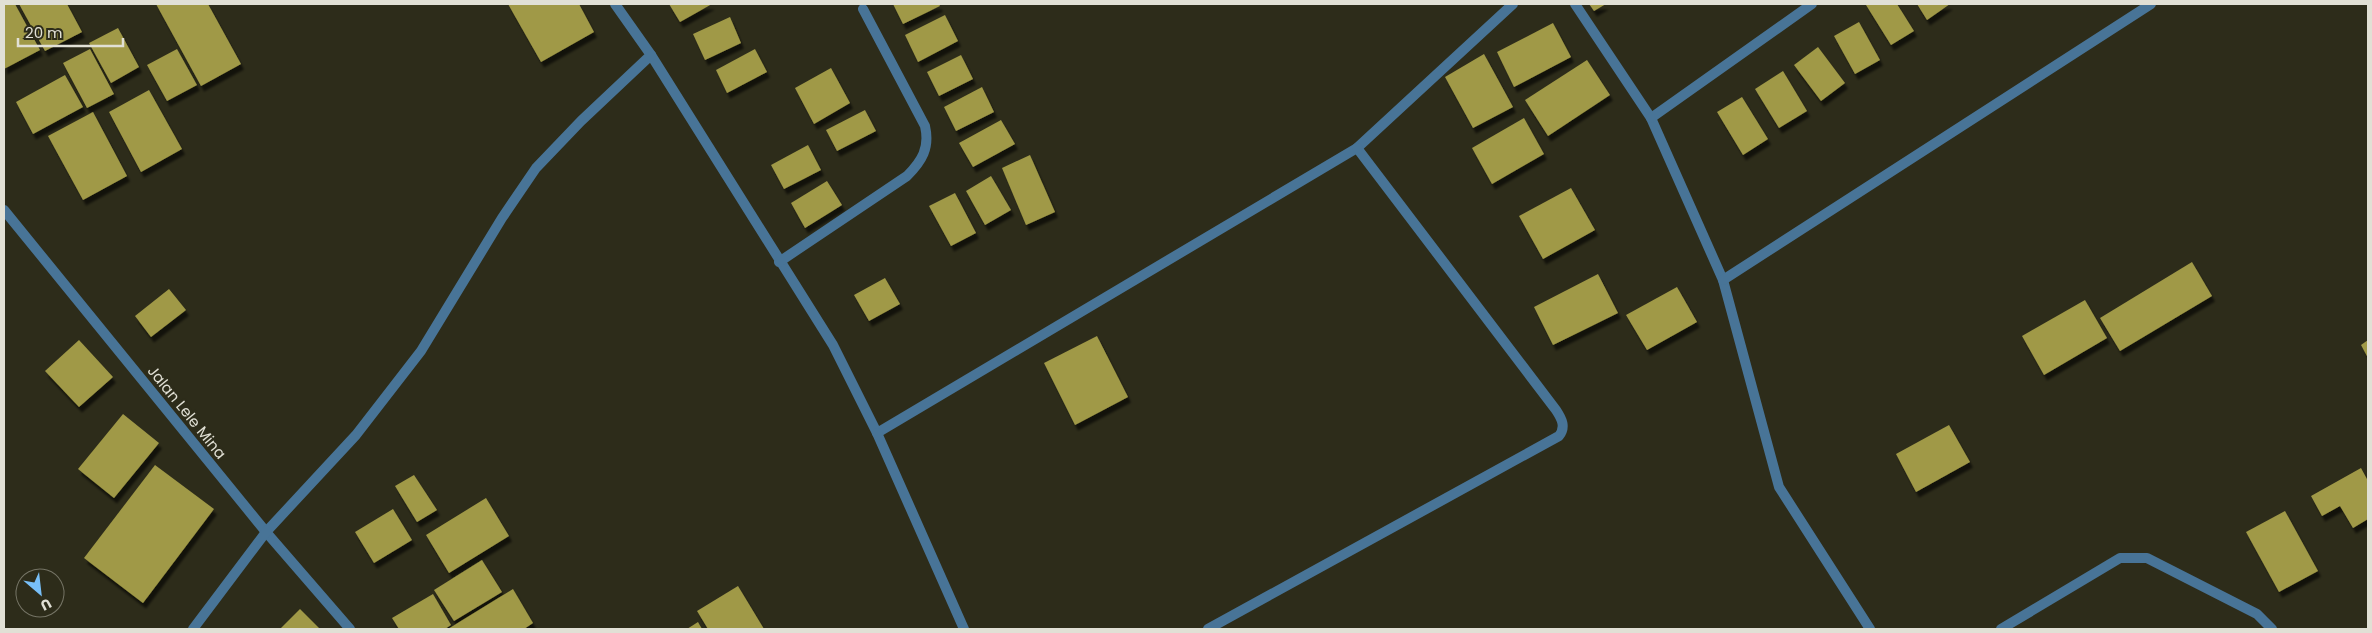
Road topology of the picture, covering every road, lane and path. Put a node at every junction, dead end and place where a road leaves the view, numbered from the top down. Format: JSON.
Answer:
{"nodes":[{"id":1,"x":615,"y":4,"type":"edge"},
{"id":2,"x":1513,"y":4,"type":"edge"},
{"id":3,"x":1575,"y":4,"type":"edge"},
{"id":4,"x":1812,"y":4,"type":"edge"},
{"id":5,"x":2151,"y":4,"type":"edge"},
{"id":6,"x":863,"y":9,"type":"dead end"},
{"id":7,"x":651,"y":55,"type":"junction"},
{"id":8,"x":1650,"y":118,"type":"junction"},
{"id":9,"x":1357,"y":148,"type":"junction"},
{"id":10,"x":4,"y":210,"type":"edge"},
{"id":11,"x":779,"y":262,"type":"junction"},
{"id":12,"x":1723,"y":280,"type":"junction"},
{"id":13,"x":877,"y":433,"type":"junction"},
{"id":14,"x":266,"y":532,"type":"junction"},
{"id":15,"x":194,"y":629,"type":"edge"},
{"id":16,"x":350,"y":629,"type":"edge"},
{"id":17,"x":964,"y":629,"type":"edge"},
{"id":18,"x":1208,"y":629,"type":"edge"},
{"id":19,"x":1870,"y":629,"type":"edge"},
{"id":20,"x":2001,"y":629,"type":"edge"},
{"id":21,"x":2272,"y":629,"type":"edge"}],
"edges":[{"from":1,"to":7,"type":"street"},
{"from":2,"to":9,"type":"street"},
{"from":3,"to":8,"type":"street"},
{"from":4,"to":8,"type":"street"},
{"from":5,"to":12,"type":"street"},
{"from":6,"to":11,"type":"street"},
{"from":7,"to":11,"type":"street"},
{"from":7,"to":14,"type":"street"},
{"from":8,"to":12,"type":"street"},
{"from":9,"to":13,"type":"street"},
{"from":9,"to":18,"type":"street"},
{"from":10,"to":14,"type":"street","name":"Jalan Lele Mina"},
{"from":11,"to":13,"type":"street"},
{"from":12,"to":19,"type":"street"},
{"from":13,"to":17,"type":"street"},
{"from":14,"to":15,"type":"street"},
{"from":14,"to":16,"type":"street","name":"Jalan Lele Mina"},
{"from":20,"to":21,"type":"street"}]}
